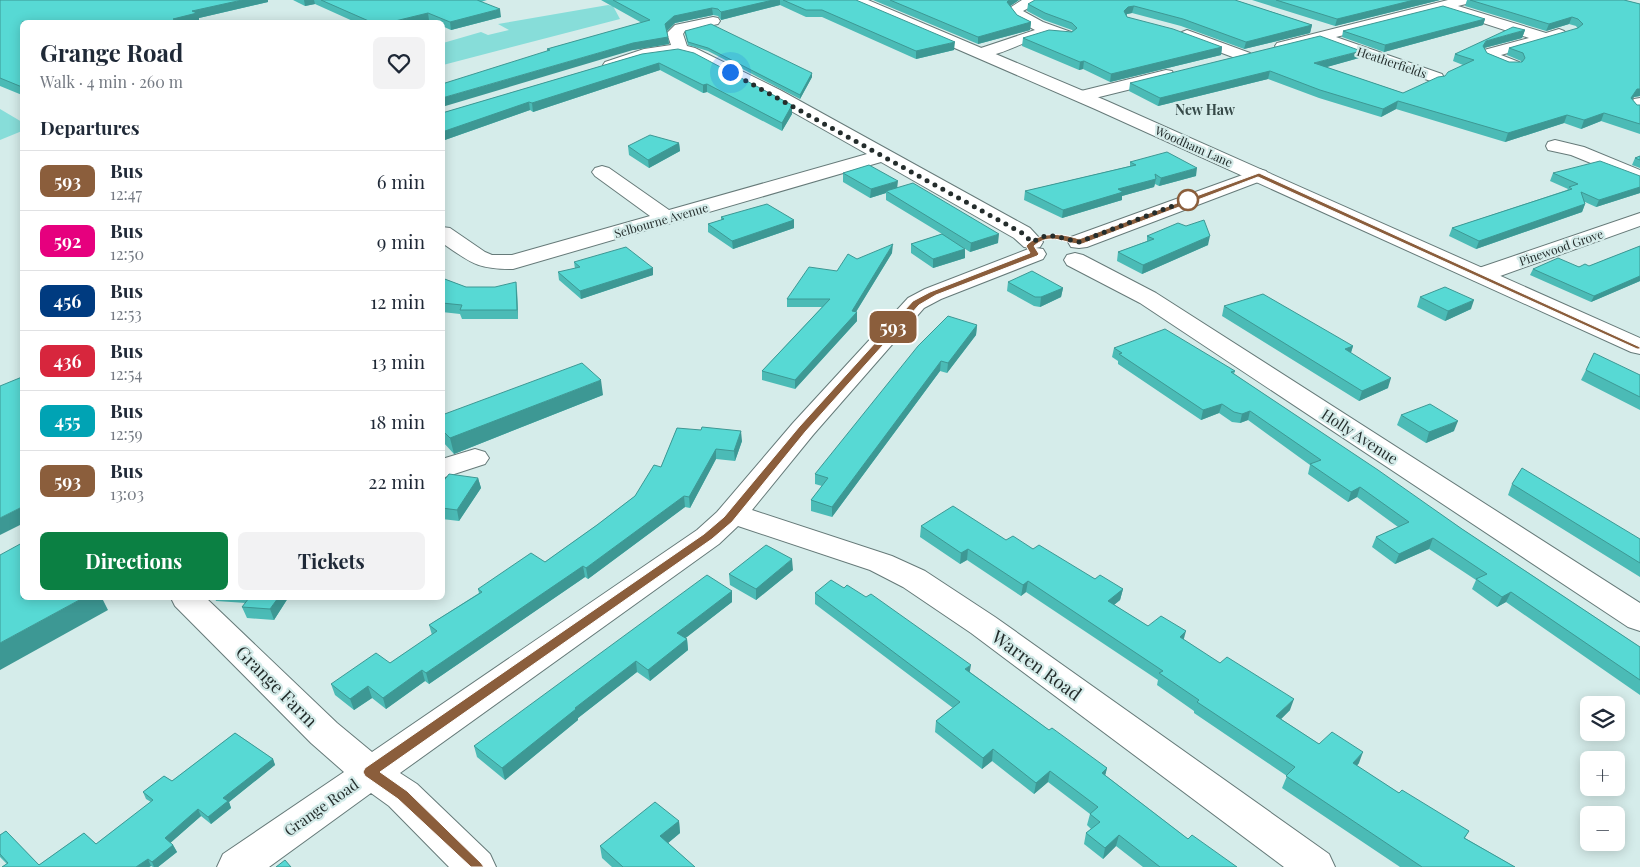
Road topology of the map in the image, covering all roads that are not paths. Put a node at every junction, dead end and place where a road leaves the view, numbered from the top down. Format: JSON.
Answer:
{"nodes":[{"id":1,"x":856,"y":0,"type":"edge"},
{"id":2,"x":1465,"y":0,"type":"edge"},
{"id":3,"x":1031,"y":1,"type":"edge"},
{"id":4,"x":1442,"y":6,"type":"junction"},
{"id":5,"x":999,"y":11,"type":"edge"},
{"id":6,"x":1016,"y":11,"type":"junction"},
{"id":7,"x":713,"y":21,"type":"edge"},
{"id":8,"x":1307,"y":24,"type":"edge"},
{"id":9,"x":1049,"y":30,"type":"junction"},
{"id":10,"x":1176,"y":31,"type":"edge"},
{"id":11,"x":1570,"y":31,"type":"edge"},
{"id":12,"x":1066,"y":35,"type":"edge"},
{"id":13,"x":1327,"y":35,"type":"junction"},
{"id":14,"x":1546,"y":38,"type":"junction"},
{"id":15,"x":680,"y":50,"type":"junction"},
{"id":16,"x":981,"y":52,"type":"junction"},
{"id":17,"x":1255,"y":53,"type":"junction"},
{"id":18,"x":1219,"y":62,"type":"edge"},
{"id":19,"x":1514,"y":64,"type":"edge"},
{"id":20,"x":596,"y":69,"type":"edge"},
{"id":21,"x":1182,"y":72,"type":"edge"},
{"id":22,"x":1436,"y":78,"type":"edge"},
{"id":23,"x":1083,"y":96,"type":"junction"},
{"id":24,"x":1555,"y":146,"type":"dead end"},
{"id":25,"x":884,"y":155,"type":"junction"},
{"id":26,"x":603,"y":172,"type":"dead end"},
{"id":27,"x":1259,"y":175,"type":"junction"},
{"id":28,"x":1640,"y":177,"type":"edge"},
{"id":29,"x":666,"y":218,"type":"junction"},
{"id":30,"x":1640,"y":220,"type":"edge"},
{"id":31,"x":445,"y":235,"type":"edge"},
{"id":32,"x":1056,"y":245,"type":"junction"},
{"id":33,"x":1481,"y":276,"type":"junction"},
{"id":34,"x":1640,"y":347,"type":"edge"},
{"id":35,"x":475,"y":458,"type":"dead end"},
{"id":36,"x":445,"y":469,"type":"edge"},
{"id":37,"x":733,"y":514,"type":"junction"},
{"id":38,"x":189,"y":600,"type":"edge"},
{"id":39,"x":1640,"y":619,"type":"edge"},
{"id":40,"x":370,"y":772,"type":"junction"},
{"id":41,"x":236,"y":867,"type":"edge"},
{"id":42,"x":476,"y":867,"type":"edge"},
{"id":43,"x":1315,"y":867,"type":"edge"}],
"edges":[{"from":1,"to":16,"type":"street","name":"Woodham Lane"},
{"from":2,"to":4,"type":"street"},
{"from":3,"to":6,"type":"street"},
{"from":4,"to":13,"type":"street"},
{"from":4,"to":14,"type":"street"},
{"from":5,"to":6,"type":"street"},
{"from":6,"to":9,"type":"street"},
{"from":7,"to":15,"type":"street"},
{"from":8,"to":13,"type":"street","name":"Heatherfields"},
{"from":9,"to":12,"type":"street"},
{"from":9,"to":16,"type":"street"},
{"from":10,"to":17,"type":"street"},
{"from":11,"to":14,"type":"street"},
{"from":13,"to":17,"type":"street"},
{"from":13,"to":22,"type":"street","name":"Heatherfields"},
{"from":14,"to":19,"type":"street"},
{"from":15,"to":20,"type":"street"},
{"from":15,"to":25,"type":"street"},
{"from":16,"to":23,"type":"street","name":"Woodham Lane"},
{"from":17,"to":18,"type":"street"},
{"from":21,"to":23,"type":"street"},
{"from":23,"to":27,"type":"street","name":"Woodham Lane"},
{"from":24,"to":28,"type":"street"},
{"from":25,"to":29,"type":"street","name":"Selbourne Avenue"},
{"from":25,"to":32,"type":"street"},
{"from":26,"to":29,"type":"street"},
{"from":27,"to":32,"type":"street","name":"Grange Road"},
{"from":27,"to":33,"type":"street","name":"Woodham Lane"},
{"from":29,"to":31,"type":"street","name":"Selbourne Avenue"},
{"from":30,"to":33,"type":"street","name":"Pinewood Grove"},
{"from":32,"to":37,"type":"street","name":"Grange Road"},
{"from":32,"to":39,"type":"street","name":"Holly Avenue"},
{"from":33,"to":34,"type":"street","name":"Woodham Lane"},
{"from":35,"to":36,"type":"street"},
{"from":37,"to":40,"type":"street","name":"Grange Road"},
{"from":37,"to":43,"type":"street","name":"Warren Road"},
{"from":38,"to":40,"type":"street","name":"Grange Farm"},
{"from":40,"to":41,"type":"street","name":"Grange Road"},
{"from":40,"to":42,"type":"street","name":"Grange Farm"}]}
